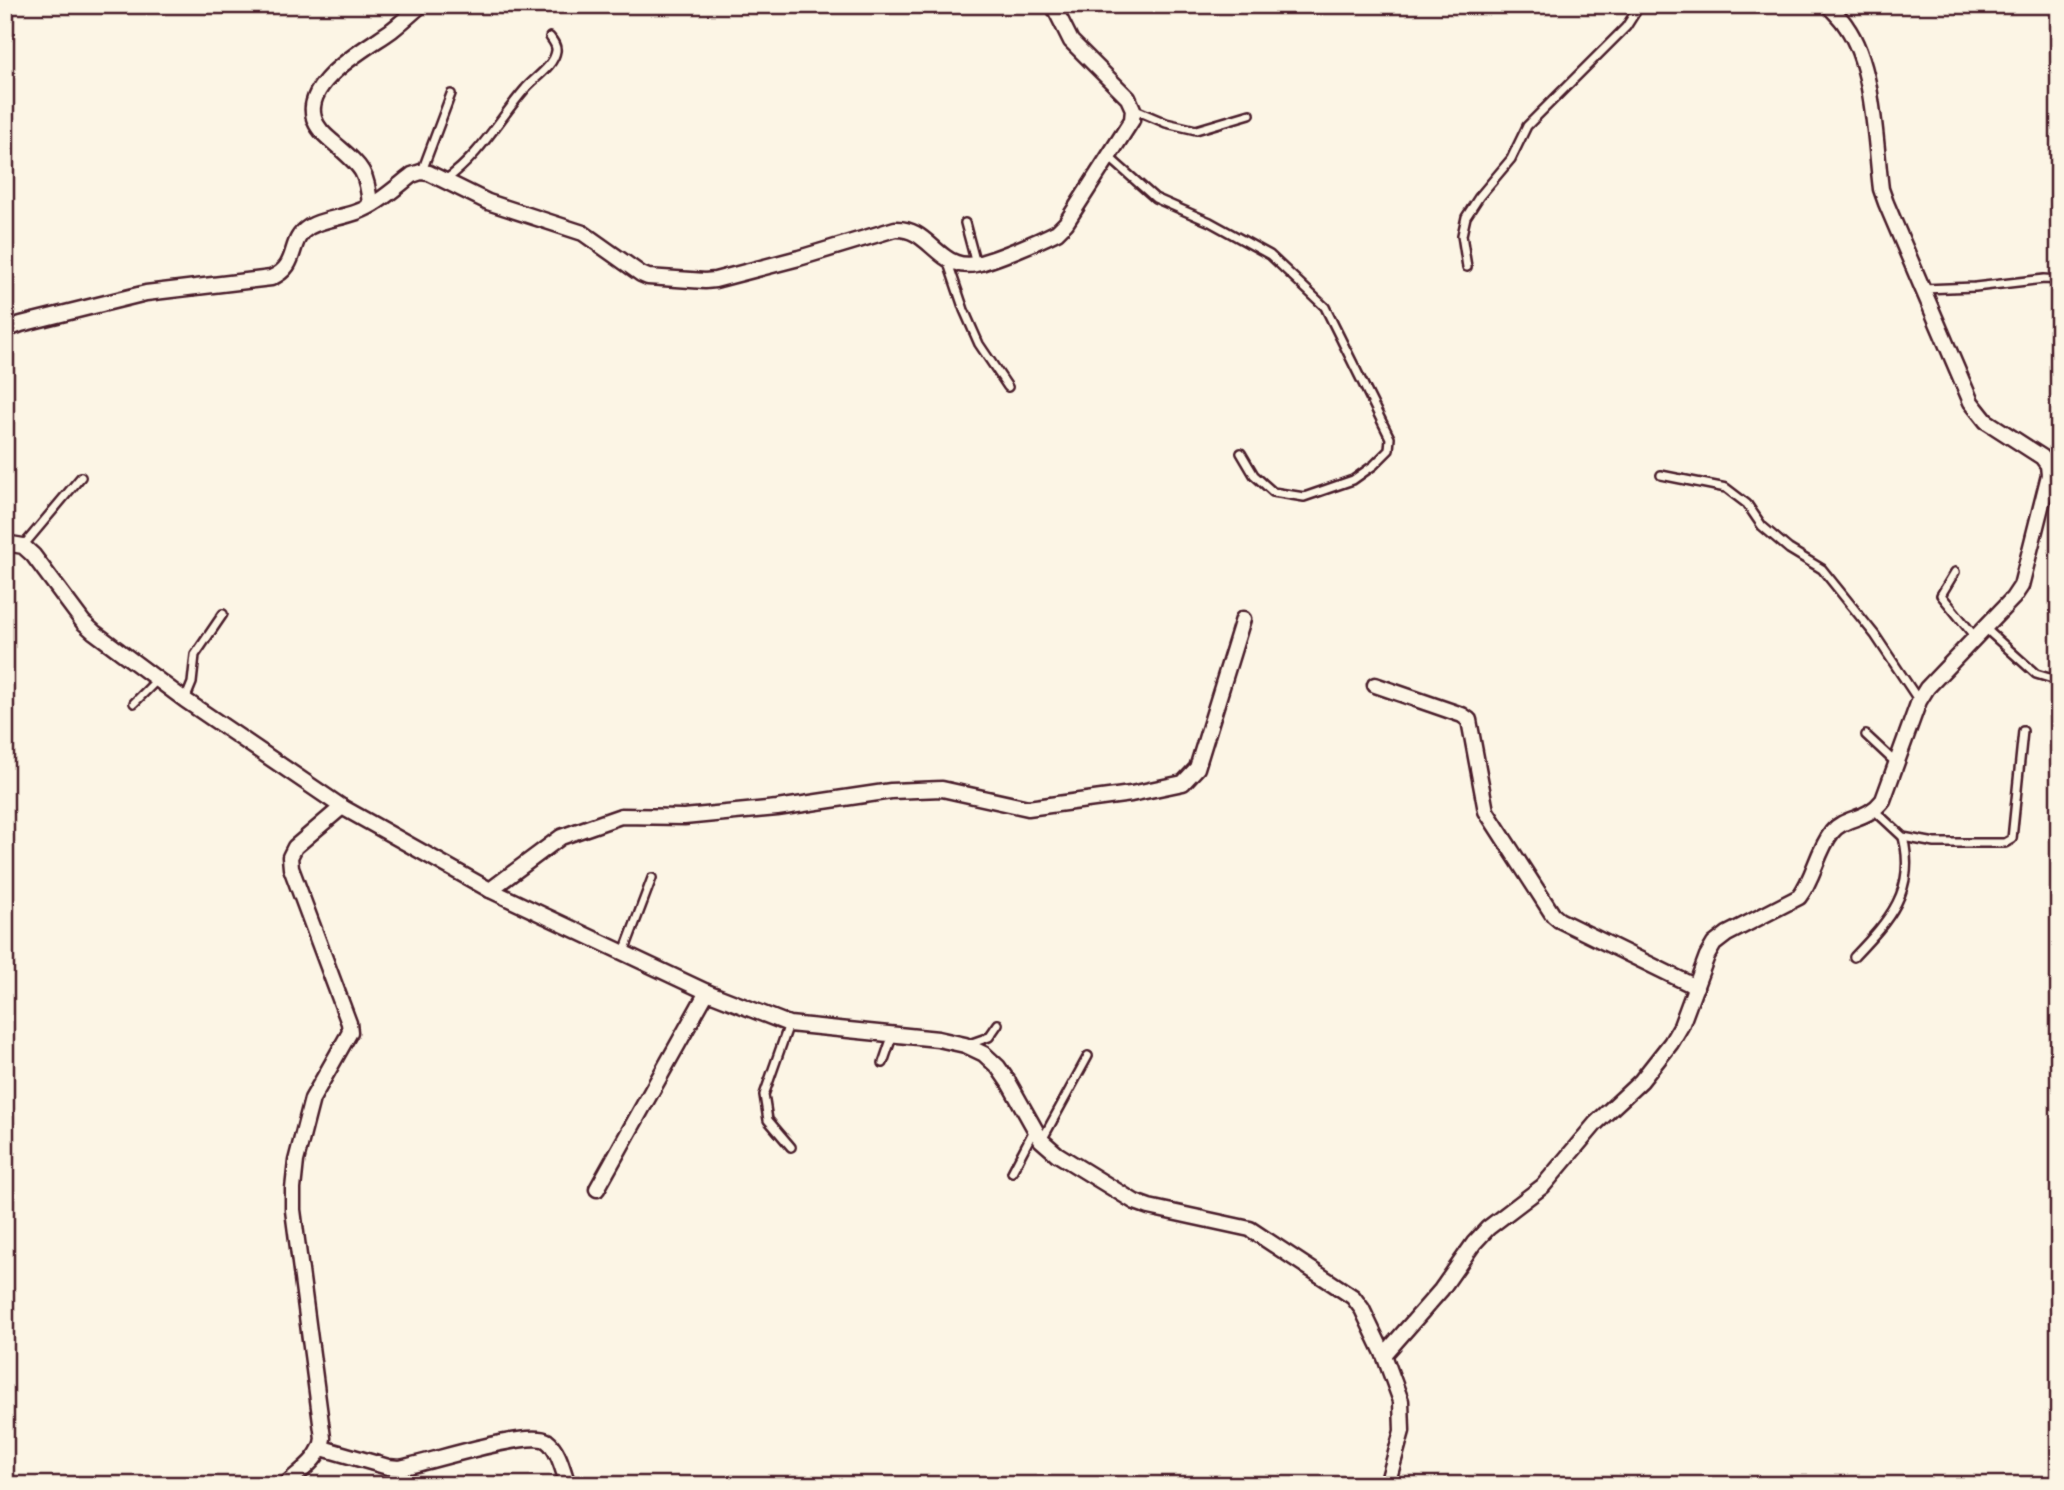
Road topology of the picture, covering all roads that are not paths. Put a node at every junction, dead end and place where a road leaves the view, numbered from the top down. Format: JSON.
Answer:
{"nodes":[{"id":1,"x":421,"y":5,"type":"edge"},
{"id":2,"x":1054,"y":5,"type":"edge"},
{"id":3,"x":1640,"y":5,"type":"edge"},
{"id":4,"x":1828,"y":5,"type":"edge"},
{"id":5,"x":550,"y":37,"type":"dead end"},
{"id":6,"x":451,"y":94,"type":"dead end"},
{"id":7,"x":1133,"y":109,"type":"junction"},
{"id":8,"x":1250,"y":114,"type":"dead end"},
{"id":9,"x":1109,"y":156,"type":"junction"},
{"id":10,"x":421,"y":172,"type":"junction"},
{"id":11,"x":444,"y":180,"type":"junction"},
{"id":12,"x":370,"y":205,"type":"junction"},
{"id":13,"x":965,"y":223,"type":"dead end"},
{"id":14,"x":947,"y":259,"type":"junction"},
{"id":15,"x":976,"y":264,"type":"junction"},
{"id":16,"x":1467,"y":267,"type":"dead end"},
{"id":17,"x":2059,"y":281,"type":"edge"},
{"id":18,"x":1922,"y":289,"type":"junction"},
{"id":19,"x":5,"y":330,"type":"edge"},
{"id":20,"x":1008,"y":387,"type":"dead end"},
{"id":21,"x":1241,"y":453,"type":"dead end"},
{"id":22,"x":1661,"y":475,"type":"dead end"},
{"id":23,"x":81,"y":477,"type":"dead end"},
{"id":24,"x":5,"y":543,"type":"edge"},
{"id":25,"x":23,"y":546,"type":"junction"},
{"id":26,"x":1955,"y":572,"type":"dead end"},
{"id":27,"x":223,"y":614,"type":"dead end"},
{"id":28,"x":1243,"y":619,"type":"dead end"},
{"id":29,"x":1980,"y":632,"type":"junction"},
{"id":30,"x":157,"y":680,"type":"junction"},
{"id":31,"x":2056,"y":680,"type":"dead end"},
{"id":32,"x":1375,"y":685,"type":"dead end"},
{"id":33,"x":185,"y":700,"type":"junction"},
{"id":34,"x":1919,"y":701,"type":"junction"},
{"id":35,"x":134,"y":703,"type":"dead end"},
{"id":36,"x":2023,"y":730,"type":"dead end"},
{"id":37,"x":1866,"y":735,"type":"dead end"},
{"id":38,"x":1896,"y":763,"type":"junction"},
{"id":39,"x":342,"y":807,"type":"junction"},
{"id":40,"x":1875,"y":811,"type":"junction"},
{"id":41,"x":1903,"y":837,"type":"junction"},
{"id":42,"x":652,"y":878,"type":"dead end"},
{"id":43,"x":490,"y":890,"type":"junction"},
{"id":44,"x":624,"y":953,"type":"junction"},
{"id":45,"x":1853,"y":957,"type":"dead end"},
{"id":46,"x":1696,"y":987,"type":"junction"},
{"id":47,"x":707,"y":992,"type":"junction"},
{"id":48,"x":789,"y":1024,"type":"junction"},
{"id":49,"x":998,"y":1024,"type":"dead end"},
{"id":50,"x":894,"y":1033,"type":"junction"},
{"id":51,"x":965,"y":1045,"type":"junction"},
{"id":52,"x":1088,"y":1056,"type":"dead end"},
{"id":53,"x":883,"y":1063,"type":"dead end"},
{"id":54,"x":1038,"y":1135,"type":"junction"},
{"id":55,"x":791,"y":1147,"type":"dead end"},
{"id":56,"x":1012,"y":1172,"type":"dead end"},
{"id":57,"x":597,"y":1189,"type":"dead end"},
{"id":58,"x":1384,"y":1355,"type":"junction"},
{"id":59,"x":322,"y":1448,"type":"junction"},
{"id":60,"x":285,"y":1485,"type":"edge"},
{"id":61,"x":568,"y":1485,"type":"edge"},
{"id":62,"x":1387,"y":1485,"type":"edge"}],
"edges":[{"from":1,"to":12,"type":"street"},
{"from":2,"to":7,"type":"street"},
{"from":3,"to":16,"type":"lane"},
{"from":4,"to":18,"type":"street"},
{"from":5,"to":11,"type":"lane"},
{"from":6,"to":10,"type":"lane"},
{"from":7,"to":8,"type":"lane"},
{"from":7,"to":9,"type":"street"},
{"from":9,"to":15,"type":"street"},
{"from":9,"to":21,"type":"lane"},
{"from":10,"to":11,"type":"street"},
{"from":10,"to":12,"type":"street"},
{"from":11,"to":14,"type":"street"},
{"from":12,"to":19,"type":"street"},
{"from":13,"to":15,"type":"lane"},
{"from":14,"to":15,"type":"street"},
{"from":14,"to":20,"type":"lane"},
{"from":17,"to":18,"type":"lane"},
{"from":18,"to":29,"type":"street"},
{"from":22,"to":34,"type":"lane"},
{"from":23,"to":25,"type":"lane"},
{"from":24,"to":25,"type":"street"},
{"from":25,"to":30,"type":"street"},
{"from":26,"to":29,"type":"lane"},
{"from":27,"to":33,"type":"lane"},
{"from":28,"to":43,"type":"street"},
{"from":29,"to":31,"type":"lane"},
{"from":29,"to":34,"type":"street"},
{"from":30,"to":33,"type":"street"},
{"from":30,"to":35,"type":"lane"},
{"from":32,"to":46,"type":"street"},
{"from":33,"to":39,"type":"street"},
{"from":34,"to":38,"type":"street"},
{"from":36,"to":41,"type":"lane"},
{"from":37,"to":38,"type":"lane"},
{"from":38,"to":40,"type":"street"},
{"from":39,"to":43,"type":"street"},
{"from":39,"to":59,"type":"street"},
{"from":40,"to":41,"type":"lane"},
{"from":40,"to":46,"type":"street"},
{"from":41,"to":45,"type":"lane"},
{"from":42,"to":44,"type":"lane"},
{"from":43,"to":44,"type":"street"},
{"from":44,"to":47,"type":"street"},
{"from":46,"to":58,"type":"street"},
{"from":47,"to":48,"type":"street"},
{"from":47,"to":57,"type":"street"},
{"from":48,"to":50,"type":"street"},
{"from":48,"to":55,"type":"lane"},
{"from":49,"to":51,"type":"lane"},
{"from":50,"to":51,"type":"street"},
{"from":50,"to":53,"type":"lane"},
{"from":51,"to":54,"type":"street"},
{"from":52,"to":54,"type":"lane"},
{"from":54,"to":56,"type":"lane"},
{"from":54,"to":58,"type":"street"},
{"from":58,"to":62,"type":"street"},
{"from":59,"to":60,"type":"street"},
{"from":59,"to":61,"type":"street"}]}
